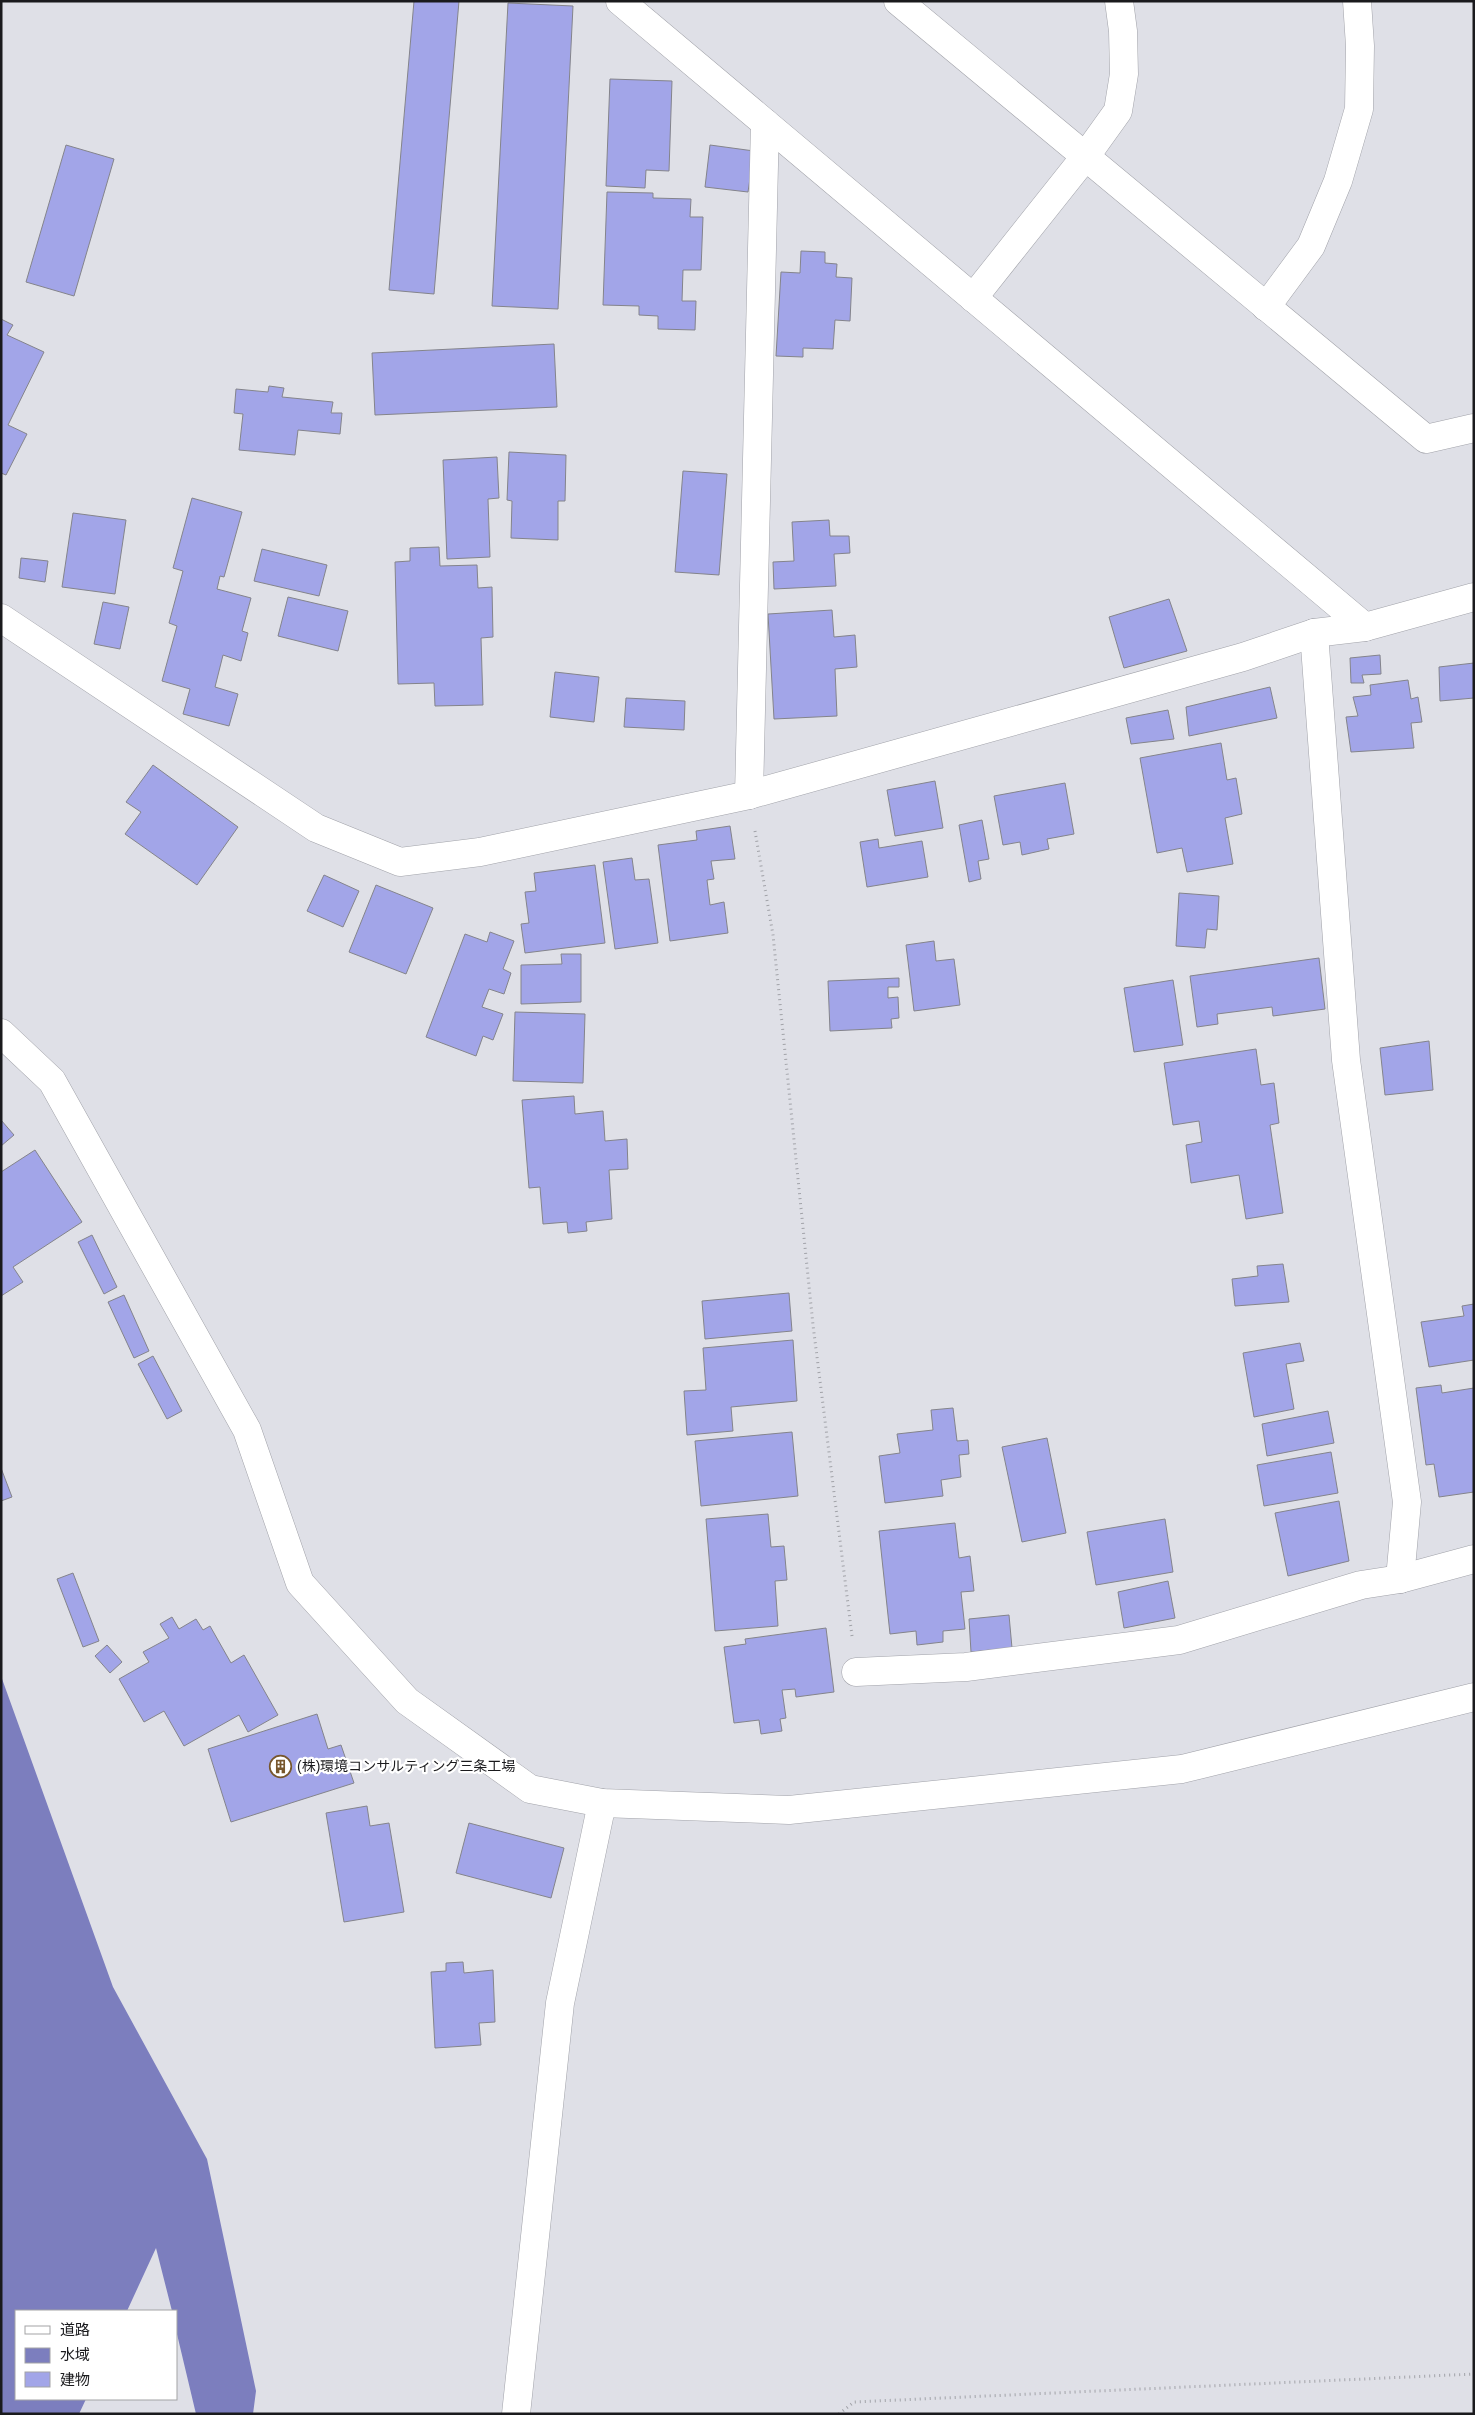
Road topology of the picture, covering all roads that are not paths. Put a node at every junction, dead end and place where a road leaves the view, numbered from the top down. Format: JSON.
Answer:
{"nodes":[{"id":1,"x":620,"y":1,"type":"edge"},
{"id":2,"x":898,"y":1,"type":"edge"},
{"id":3,"x":1119,"y":1,"type":"edge"},
{"id":4,"x":1357,"y":1,"type":"edge"},
{"id":5,"x":765,"y":123,"type":"junction"},
{"id":6,"x":1085,"y":157,"type":"junction"},
{"id":7,"x":973,"y":298,"type":"junction"},
{"id":8,"x":1266,"y":307,"type":"junction"},
{"id":9,"x":1474,"y":428,"type":"edge"},
{"id":10,"x":1474,"y":598,"type":"edge"},
{"id":11,"x":1,"y":618,"type":"edge"},
{"id":12,"x":1365,"y":627,"type":"junction"},
{"id":13,"x":1314,"y":633,"type":"junction"},
{"id":14,"x":749,"y":795,"type":"junction"},
{"id":15,"x":1,"y":1032,"type":"edge"},
{"id":16,"x":1474,"y":1559,"type":"edge"},
{"id":17,"x":1400,"y":1579,"type":"junction"},
{"id":18,"x":856,"y":1672,"type":"road end"},
{"id":19,"x":1474,"y":1697,"type":"edge"},
{"id":20,"x":602,"y":1803,"type":"junction"},
{"id":21,"x":516,"y":2414,"type":"edge"}],
"edges":[{"from":1,"to":5,"type":"street"},
{"from":2,"to":6,"type":"street"},
{"from":3,"to":6,"type":"street"},
{"from":4,"to":8,"type":"street"},
{"from":5,"to":7,"type":"street"},
{"from":5,"to":14,"type":"street"},
{"from":6,"to":7,"type":"street"},
{"from":6,"to":8,"type":"street"},
{"from":7,"to":12,"type":"street"},
{"from":8,"to":9,"type":"street"},
{"from":10,"to":12,"type":"street"},
{"from":11,"to":14,"type":"street"},
{"from":12,"to":13,"type":"street"},
{"from":13,"to":14,"type":"street"},
{"from":13,"to":17,"type":"street"},
{"from":15,"to":20,"type":"street"},
{"from":16,"to":17,"type":"street"},
{"from":17,"to":18,"type":"street"},
{"from":19,"to":20,"type":"street"},
{"from":20,"to":21,"type":"street"}]}
